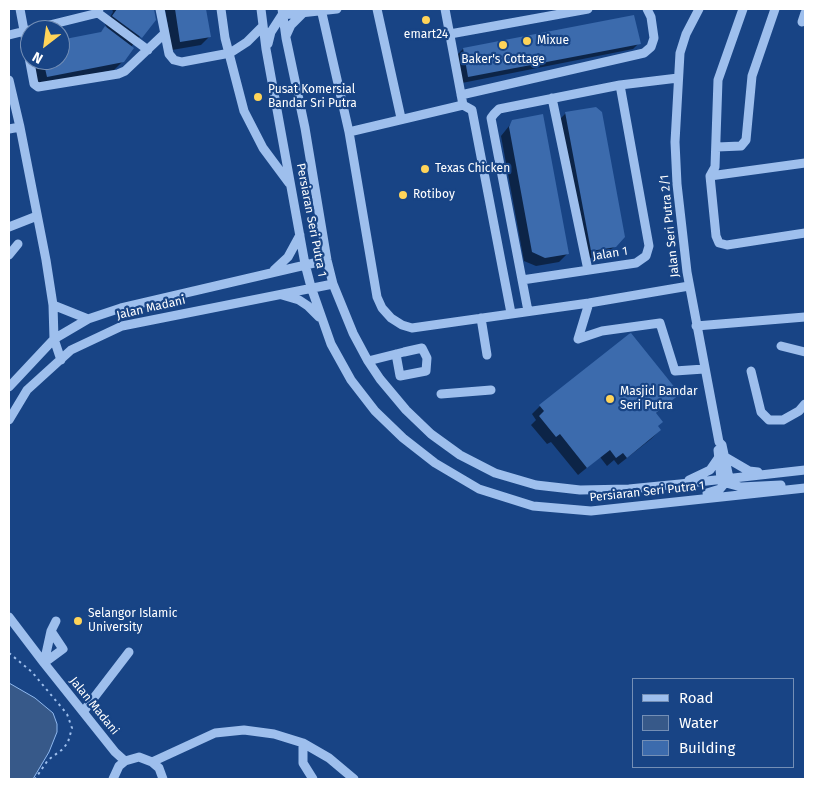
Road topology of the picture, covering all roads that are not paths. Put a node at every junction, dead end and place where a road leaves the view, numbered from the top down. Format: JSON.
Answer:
{"nodes":[{"id":1,"x":160,"y":9,"type":"edge"},
{"id":2,"x":221,"y":9,"type":"edge"},
{"id":3,"x":261,"y":9,"type":"edge"},
{"id":4,"x":337,"y":9,"type":"edge"},
{"id":5,"x":377,"y":9,"type":"edge"},
{"id":6,"x":445,"y":9,"type":"edge"},
{"id":7,"x":588,"y":9,"type":"edge"},
{"id":8,"x":647,"y":9,"type":"edge"},
{"id":9,"x":699,"y":9,"type":"edge"},
{"id":10,"x":742,"y":9,"type":"edge"},
{"id":11,"x":775,"y":9,"type":"edge"},
{"id":12,"x":322,"y":10,"type":"edge"},
{"id":13,"x":99,"y":11,"type":"edge"},
{"id":14,"x":282,"y":12,"type":"edge"},
{"id":15,"x":303,"y":12,"type":"junction"},
{"id":16,"x":67,"y":20,"type":"edge"},
{"id":17,"x":263,"y":26,"type":"junction"},
{"id":18,"x":164,"y":34,"type":"junction"},
{"id":19,"x":450,"y":34,"type":"junction"},
{"id":20,"x":286,"y":38,"type":"junction"},
{"id":21,"x":266,"y":49,"type":"junction"},
{"id":22,"x":148,"y":50,"type":"junction"},
{"id":23,"x":230,"y":53,"type":"junction"},
{"id":24,"x":31,"y":70,"type":"edge"},
{"id":25,"x":678,"y":78,"type":"junction"},
{"id":26,"x":9,"y":80,"type":"edge"},
{"id":27,"x":620,"y":85,"type":"junction"},
{"id":28,"x":461,"y":95,"type":"junction"},
{"id":29,"x":552,"y":98,"type":"junction"},
{"id":30,"x":463,"y":105,"type":"junction"},
{"id":31,"x":401,"y":118,"type":"junction"},
{"id":32,"x":20,"y":127,"type":"junction"},
{"id":33,"x":9,"y":129,"type":"edge"},
{"id":34,"x":348,"y":132,"type":"junction"},
{"id":35,"x":717,"y":147,"type":"junction"},
{"id":36,"x":805,"y":163,"type":"edge"},
{"id":37,"x":710,"y":176,"type":"junction"},
{"id":38,"x":291,"y":185,"type":"junction"},
{"id":39,"x":37,"y":216,"type":"junction"},
{"id":40,"x":9,"y":227,"type":"edge"},
{"id":41,"x":805,"y":233,"type":"edge"},
{"id":42,"x":300,"y":235,"type":"junction"},
{"id":43,"x":18,"y":244,"type":"dead end"},
{"id":44,"x":9,"y":255,"type":"edge"},
{"id":45,"x":327,"y":260,"type":"junction"},
{"id":46,"x":305,"y":264,"type":"junction"},
{"id":47,"x":588,"y":270,"type":"junction"},
{"id":48,"x":270,"y":272,"type":"junction"},
{"id":49,"x":522,"y":280,"type":"junction"},
{"id":50,"x":333,"y":284,"type":"junction"},
{"id":51,"x":689,"y":286,"type":"junction"},
{"id":52,"x":311,"y":288,"type":"junction"},
{"id":53,"x":275,"y":295,"type":"junction"},
{"id":54,"x":589,"y":303,"type":"junction"},
{"id":55,"x":53,"y":305,"type":"junction"},
{"id":56,"x":528,"y":311,"type":"junction"},
{"id":57,"x":511,"y":313,"type":"junction"},
{"id":58,"x":805,"y":317,"type":"edge"},
{"id":59,"x":481,"y":318,"type":"junction"},
{"id":60,"x":88,"y":320,"type":"junction"},
{"id":61,"x":323,"y":321,"type":"junction"},
{"id":62,"x":696,"y":326,"type":"junction"},
{"id":63,"x":54,"y":339,"type":"junction"},
{"id":64,"x":781,"y":346,"type":"dead end"},
{"id":65,"x":805,"y":352,"type":"edge"},
{"id":66,"x":396,"y":354,"type":"dead end"},
{"id":67,"x":487,"y":355,"type":"dead end"},
{"id":68,"x":61,"y":360,"type":"junction"},
{"id":69,"x":368,"y":361,"type":"junction"},
{"id":70,"x":704,"y":369,"type":"junction"},
{"id":71,"x":751,"y":371,"type":"dead end"},
{"id":72,"x":9,"y":387,"type":"edge"},
{"id":73,"x":491,"y":390,"type":"dead end"},
{"id":74,"x":441,"y":394,"type":"dead end"},
{"id":75,"x":805,"y":404,"type":"edge"},
{"id":76,"x":9,"y":420,"type":"edge"},
{"id":77,"x":722,"y":457,"type":"junction"},
{"id":78,"x":805,"y":470,"type":"edge"},
{"id":79,"x":769,"y":473,"type":"junction"},
{"id":80,"x":725,"y":480,"type":"junction"},
{"id":81,"x":680,"y":484,"type":"junction"},
{"id":82,"x":805,"y":487,"type":"edge"},
{"id":83,"x":665,"y":503,"type":"junction"},
{"id":84,"x":9,"y":617,"type":"edge"},
{"id":85,"x":56,"y":621,"type":"dead end"},
{"id":86,"x":51,"y":631,"type":"junction"},
{"id":87,"x":129,"y":652,"type":"dead end"},
{"id":88,"x":44,"y":663,"type":"junction"},
{"id":89,"x":83,"y":712,"type":"junction"},
{"id":90,"x":303,"y":743,"type":"junction"},
{"id":91,"x":125,"y":761,"type":"junction"},
{"id":92,"x":152,"y":762,"type":"junction"},
{"id":93,"x":113,"y":779,"type":"edge"},
{"id":94,"x":163,"y":779,"type":"edge"},
{"id":95,"x":313,"y":779,"type":"edge"},
{"id":96,"x":354,"y":779,"type":"edge"}],
"edges":[{"from":1,"to":18,"type":"street"},
{"from":2,"to":23,"type":"street"},
{"from":3,"to":17,"type":"street","name":"Persiaran Seri Putra 1"},
{"from":4,"to":12,"type":"street"},
{"from":5,"to":31,"type":"street"},
{"from":6,"to":19,"type":"street"},
{"from":7,"to":19,"type":"street"},
{"from":8,"to":28,"type":"street"},
{"from":9,"to":25,"type":"street","name":"Jalan Seri Putra 2/1"},
{"from":10,"to":35,"type":"street"},
{"from":11,"to":35,"type":"street"},
{"from":12,"to":15,"type":"street"},
{"from":12,"to":34,"type":"street"},
{"from":13,"to":16,"type":"street"},
{"from":13,"to":22,"type":"street"},
{"from":14,"to":15,"type":"street"},
{"from":14,"to":20,"type":"street","name":"Persiaran Seri Putra 1"},
{"from":14,"to":21,"type":"street"},
{"from":15,"to":20,"type":"street"},
{"from":17,"to":21,"type":"street","name":"Persiaran Seri Putra 1"},
{"from":17,"to":23,"type":"street"},
{"from":18,"to":22,"type":"street"},
{"from":18,"to":23,"type":"street"},
{"from":19,"to":28,"type":"street"},
{"from":20,"to":45,"type":"street","name":"Persiaran Seri Putra 1"},
{"from":21,"to":38,"type":"street","name":"Persiaran Seri Putra 1"},
{"from":22,"to":24,"type":"street"},
{"from":23,"to":38,"type":"street"},
{"from":25,"to":27,"type":"street"},
{"from":25,"to":51,"type":"street","name":"Jalan Seri Putra 2/1"},
{"from":26,"to":32,"type":"street"},
{"from":27,"to":29,"type":"street"},
{"from":27,"to":47,"type":"street","name":"Jalan 1"},
{"from":28,"to":30,"type":"street"},
{"from":29,"to":47,"type":"street"},
{"from":29,"to":49,"type":"street"},
{"from":30,"to":31,"type":"street"},
{"from":30,"to":57,"type":"street"},
{"from":31,"to":34,"type":"street"},
{"from":32,"to":33,"type":"street"},
{"from":32,"to":39,"type":"street"},
{"from":34,"to":59,"type":"street"},
{"from":35,"to":37,"type":"street"},
{"from":36,"to":37,"type":"street"},
{"from":37,"to":41,"type":"street"},
{"from":38,"to":42,"type":"street","name":"Persiaran Seri Putra 1"},
{"from":39,"to":40,"type":"street"},
{"from":39,"to":55,"type":"street"},
{"from":42,"to":46,"type":"street","name":"Persiaran Seri Putra 1"},
{"from":42,"to":48,"type":"street"},
{"from":43,"to":44,"type":"street"},
{"from":45,"to":46,"type":"street","name":"Jalan Madani"},
{"from":45,"to":50,"type":"street","name":"Persiaran Seri Putra 1"},
{"from":46,"to":48,"type":"street","name":"Jalan Madani"},
{"from":46,"to":52,"type":"street","name":"Persiaran Seri Putra 1"},
{"from":47,"to":49,"type":"street","name":"Jalan 1"},
{"from":48,"to":60,"type":"street","name":"Jalan Madani"},
{"from":49,"to":56,"type":"street"},
{"from":50,"to":52,"type":"street","name":"Jalan Madani"},
{"from":50,"to":69,"type":"street","name":"Persiaran Seri Putra 1"},
{"from":51,"to":54,"type":"street"},
{"from":51,"to":62,"type":"street","name":"Jalan Seri Putra 2/1"},
{"from":52,"to":53,"type":"street","name":"Jalan Madani"},
{"from":52,"to":61,"type":"street","name":"Persiaran Seri Putra 1"},
{"from":53,"to":61,"type":"street"},
{"from":53,"to":68,"type":"street","name":"Jalan Madani"},
{"from":54,"to":56,"type":"street"},
{"from":54,"to":70,"type":"street"},
{"from":55,"to":60,"type":"street"},
{"from":55,"to":63,"type":"street"},
{"from":56,"to":57,"type":"street"},
{"from":57,"to":59,"type":"street"},
{"from":58,"to":62,"type":"street"},
{"from":59,"to":67,"type":"street"},
{"from":60,"to":63,"type":"street","name":"Jalan Madani"},
{"from":61,"to":83,"type":"street","name":"Persiaran Seri Putra 1"},
{"from":62,"to":70,"type":"street","name":"Jalan Seri Putra 2/1"},
{"from":63,"to":68,"type":"street"},
{"from":63,"to":72,"type":"street","name":"Jalan Madani"},
{"from":64,"to":65,"type":"street"},
{"from":66,"to":69,"type":"street"},
{"from":68,"to":76,"type":"street","name":"Jalan Madani"},
{"from":69,"to":81,"type":"street","name":"Persiaran Seri Putra 1"},
{"from":70,"to":77,"type":"street","name":"Jalan Seri Putra 2/1"},
{"from":71,"to":75,"type":"street"},
{"from":73,"to":74,"type":"street"},
{"from":77,"to":79,"type":"street"},
{"from":77,"to":80,"type":"street","name":"Jalan Seri Putra 2/1"},
{"from":77,"to":81,"type":"street"},
{"from":78,"to":79,"type":"street","name":"Persiaran Seri Putra 1"},
{"from":79,"to":80,"type":"street","name":"Persiaran Seri Putra 1"},
{"from":80,"to":81,"type":"street","name":"Persiaran Seri Putra 1"},
{"from":80,"to":82,"type":"street"},
{"from":80,"to":83,"type":"street"},
{"from":82,"to":83,"type":"street","name":"Persiaran Seri Putra 1"},
{"from":84,"to":88,"type":"street","name":"Jalan Madani"},
{"from":85,"to":86,"type":"street"},
{"from":86,"to":88,"type":"street"},
{"from":86,"to":88,"type":"street"},
{"from":87,"to":89,"type":"street"},
{"from":88,"to":89,"type":"street","name":"Jalan Madani"},
{"from":89,"to":91,"type":"street","name":"Jalan Madani"},
{"from":90,"to":92,"type":"street"},
{"from":90,"to":95,"type":"street"},
{"from":90,"to":96,"type":"street"},
{"from":91,"to":92,"type":"street"},
{"from":91,"to":93,"type":"street"},
{"from":92,"to":94,"type":"street"}]}
